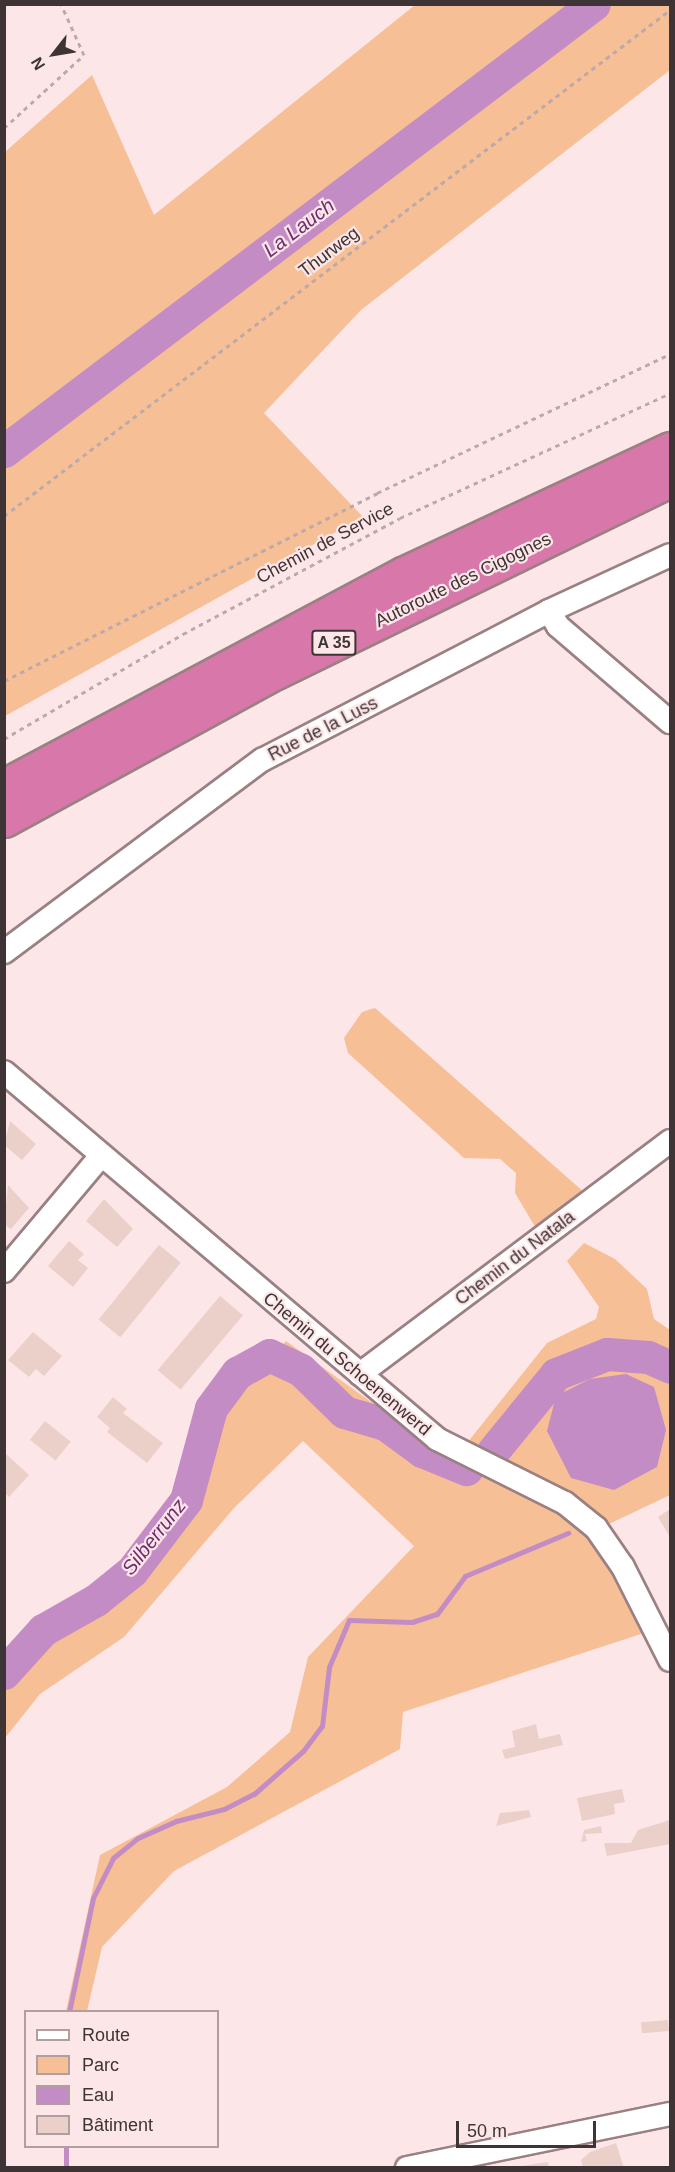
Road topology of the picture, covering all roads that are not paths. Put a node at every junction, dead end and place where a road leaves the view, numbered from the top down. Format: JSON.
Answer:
{"nodes":[{"id":1,"x":670,"y":449,"type":"edge"},
{"id":2,"x":670,"y":480,"type":"edge"},
{"id":3,"x":670,"y":555,"type":"edge"},
{"id":4,"x":549,"y":611,"type":"junction"},
{"id":5,"x":670,"y":722,"type":"edge"},
{"id":6,"x":4,"y":786,"type":"edge"},
{"id":7,"x":4,"y":820,"type":"edge"},
{"id":8,"x":4,"y":951,"type":"edge"},
{"id":9,"x":4,"y":1071,"type":"edge"},
{"id":10,"x":670,"y":1141,"type":"edge"},
{"id":11,"x":101,"y":1156,"type":"junction"},
{"id":12,"x":4,"y":1271,"type":"edge"},
{"id":13,"x":360,"y":1374,"type":"junction"},
{"id":14,"x":670,"y":1660,"type":"edge"},
{"id":15,"x":670,"y":2114,"type":"edge"},
{"id":16,"x":407,"y":2168,"type":"edge"}],
"edges":[{"from":1,"to":6,"type":"highway","name":"Autoroute des Cigognes","number":"A 35"},
{"from":2,"to":7,"type":"highway","name":"Autoroute des Cigognes","number":"A 35"},
{"from":3,"to":4,"type":"street","name":"Rue de la Luss"},
{"from":4,"to":5,"type":"street"},
{"from":4,"to":8,"type":"street","name":"Rue de la Luss"},
{"from":9,"to":11,"type":"street","name":"Chemin du Schoenenwerd"},
{"from":10,"to":13,"type":"street","name":"Chemin du Natala"},
{"from":11,"to":12,"type":"street"},
{"from":11,"to":13,"type":"street","name":"Chemin du Schoenenwerd"},
{"from":13,"to":14,"type":"street","name":"Chemin du Schoenenwerd"},
{"from":15,"to":16,"type":"street"}]}
